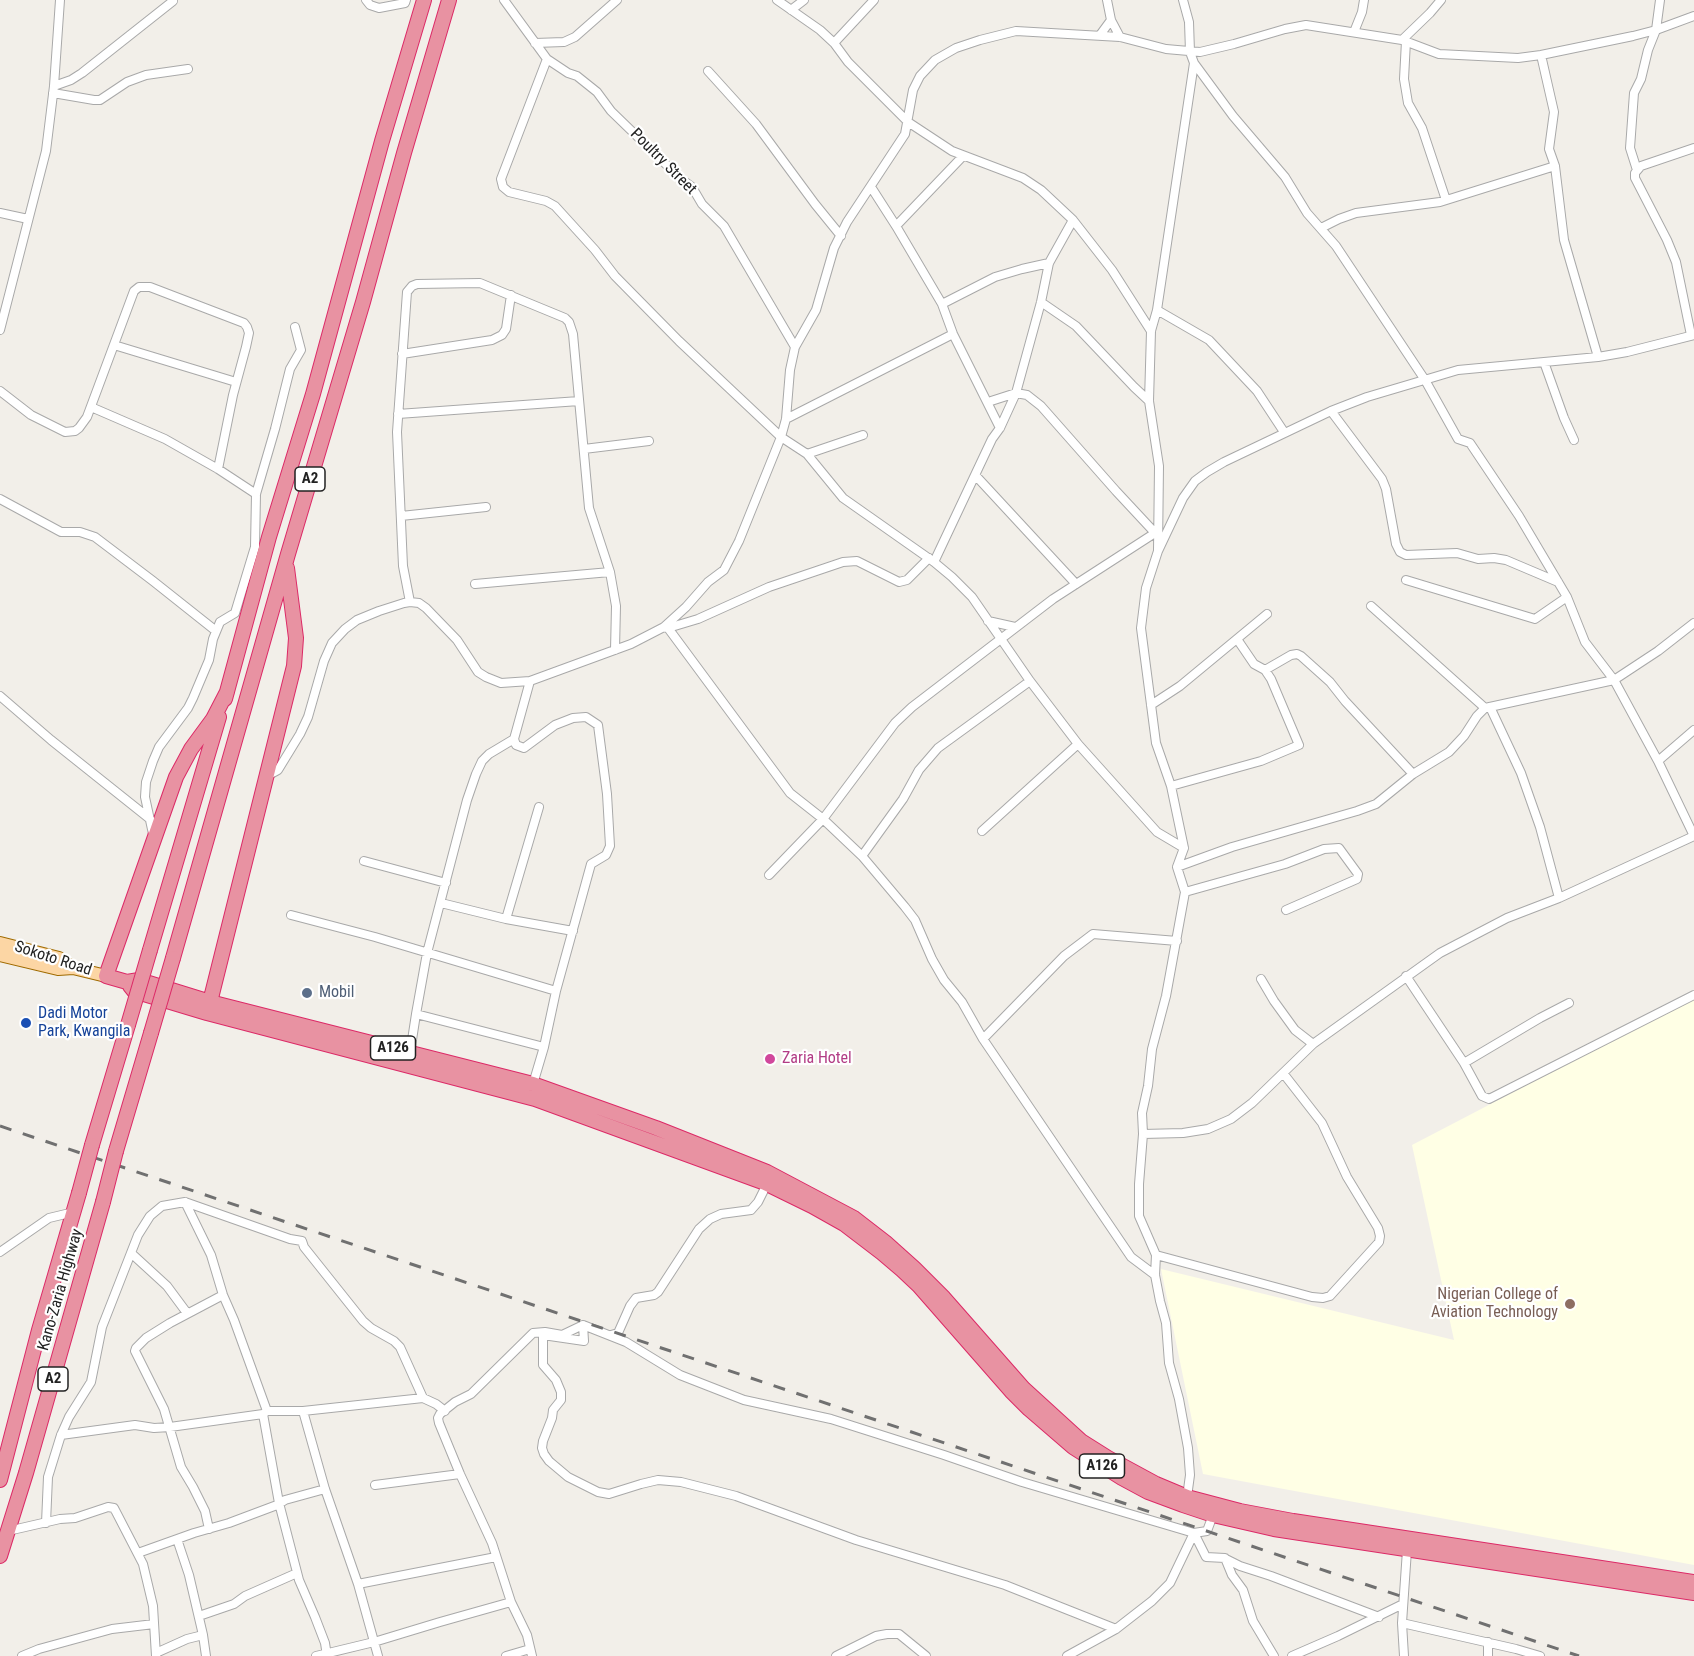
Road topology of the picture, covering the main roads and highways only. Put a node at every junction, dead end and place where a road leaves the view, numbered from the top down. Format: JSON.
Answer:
{"nodes":[{"id":1,"x":424,"y":0,"type":"edge"},
{"id":2,"x":449,"y":0,"type":"edge"},
{"id":3,"x":288,"y":554,"type":"junction"},
{"id":4,"x":227,"y":692,"type":"junction"},
{"id":5,"x":194,"y":802,"type":"junction"},
{"id":6,"x":215,"y":808,"type":"junction"},
{"id":7,"x":0,"y":943,"type":"edge"},
{"id":8,"x":0,"y":955,"type":"edge"},
{"id":9,"x":73,"y":968,"type":"junction"},
{"id":10,"x":106,"y":976,"type":"junction"},
{"id":11,"x":127,"y":982,"type":"junction"},
{"id":12,"x":210,"y":1002,"type":"junction"},
{"id":13,"x":0,"y":1480,"type":"edge"},
{"id":14,"x":0,"y":1556,"type":"edge"},
{"id":15,"x":1694,"y":1582,"type":"edge"},
{"id":16,"x":1694,"y":1593,"type":"edge"}],
"edges":[{"from":1,"to":4,"type":"highway","number":"A2"},
{"from":2,"to":3,"type":"highway","number":"A2"},
{"from":3,"to":6,"type":"highway","number":"A2"},
{"from":3,"to":12,"type":"highway"},
{"from":4,"to":5,"type":"highway","number":"A2"},
{"from":4,"to":10,"type":"highway"},
{"from":5,"to":6,"type":"highway"},
{"from":5,"to":13,"type":"highway","name":"Kano-Zaria Highway","number":"A2","bridge":true},
{"from":6,"to":14,"type":"highway","name":"Kano-Zaria Highway","number":"A2","bridge":true},
{"from":7,"to":9,"type":"main road","name":"Sokoto Road"},
{"from":8,"to":9,"type":"main road"},
{"from":9,"to":10,"type":"main road","name":"Sokoto Road"},
{"from":10,"to":11,"type":"highway","number":"A126"},
{"from":11,"to":12,"type":"highway","number":"A126"},
{"from":11,"to":16,"type":"highway","number":"A126"},
{"from":12,"to":15,"type":"highway","number":"A126"}]}
